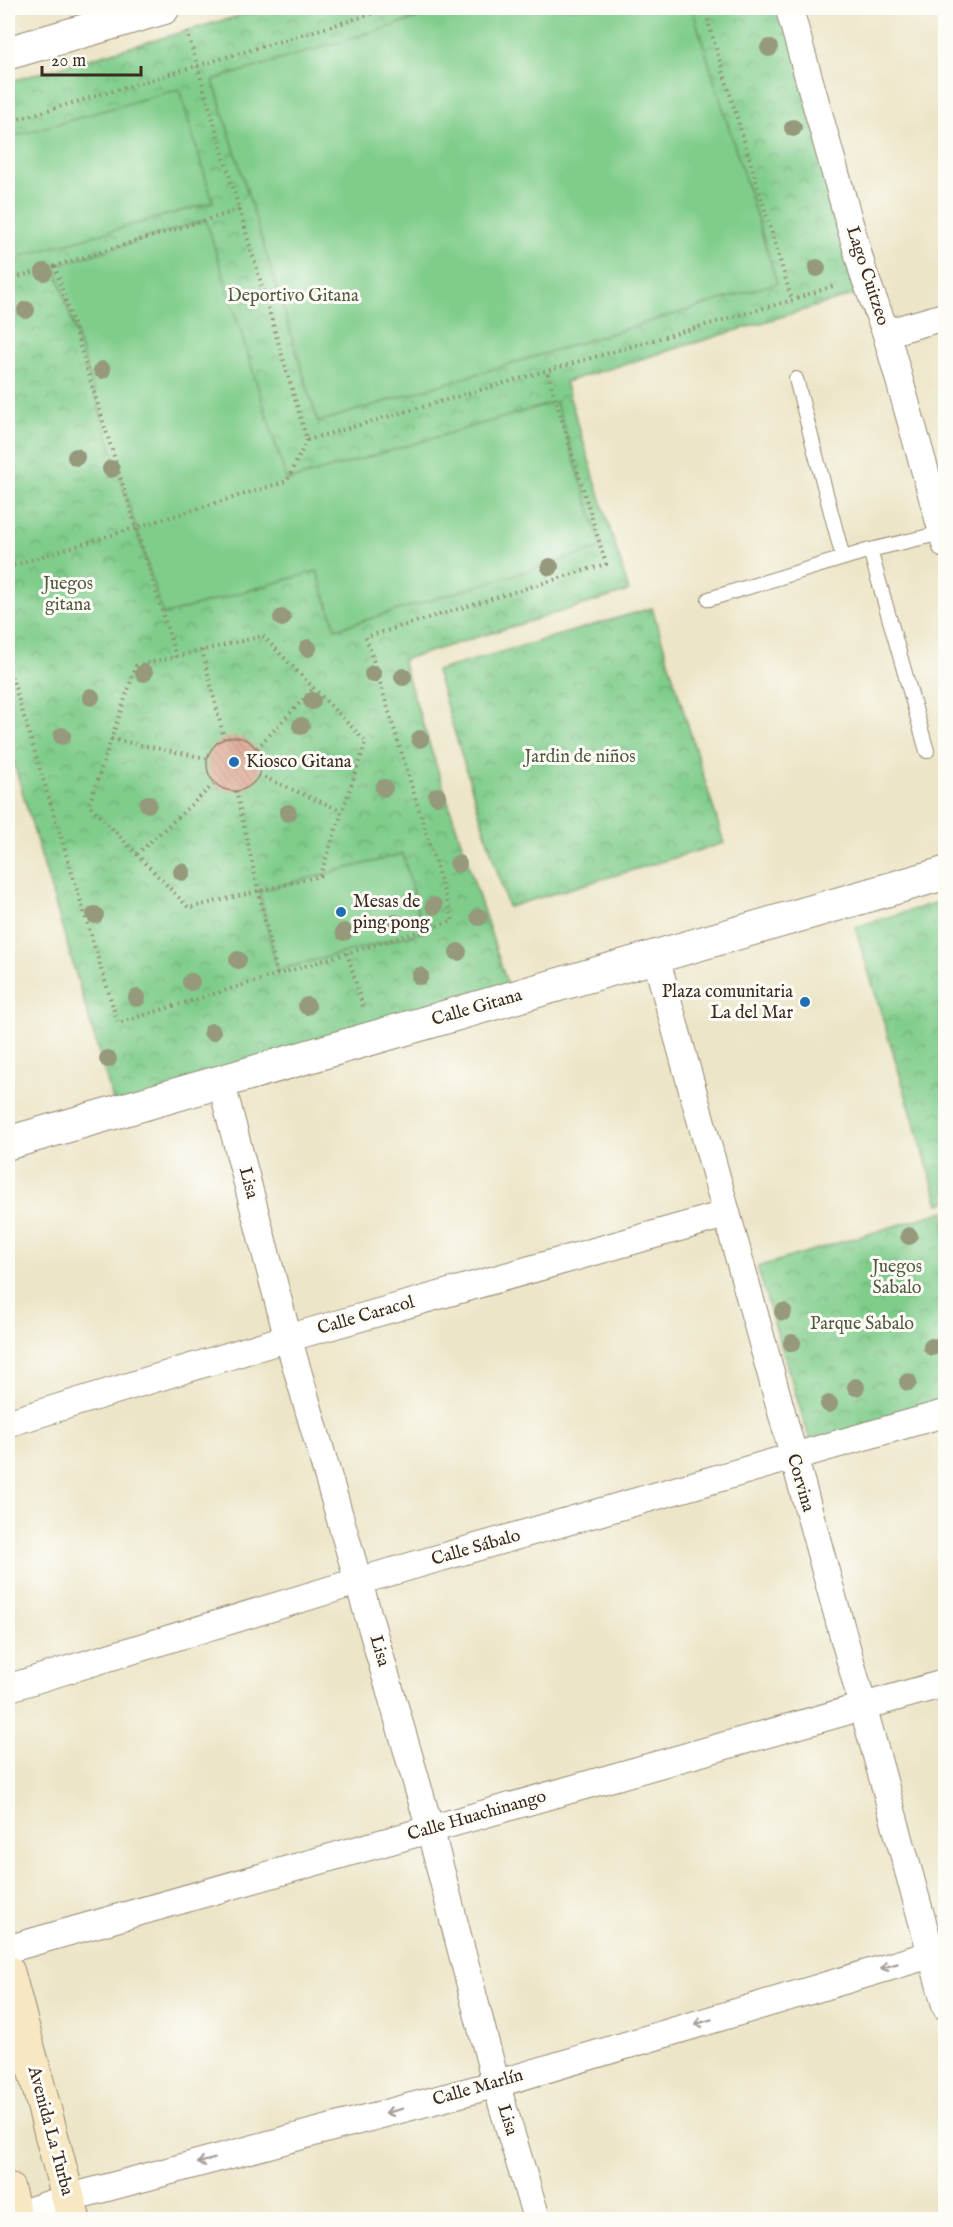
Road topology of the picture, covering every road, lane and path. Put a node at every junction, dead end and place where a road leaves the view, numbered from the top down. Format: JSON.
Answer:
{"nodes":[{"id":1,"x":392,"y":8,"type":"edge"},
{"id":2,"x":704,"y":8,"type":"edge"},
{"id":3,"x":789,"y":8,"type":"edge"},
{"id":4,"x":173,"y":13,"type":"edge"},
{"id":5,"x":9,"y":46,"type":"edge"},
{"id":6,"x":197,"y":65,"type":"junction"},
{"id":7,"x":8,"y":122,"type":"edge"},
{"id":8,"x":239,"y":210,"type":"junction"},
{"id":9,"x":55,"y":266,"type":"junction"},
{"id":10,"x":864,"y":275,"type":"junction"},
{"id":11,"x":8,"y":279,"type":"edge"},
{"id":12,"x":792,"y":300,"type":"junction"},
{"id":13,"x":945,"y":316,"type":"edge"},
{"id":14,"x":886,"y":333,"type":"junction"},
{"id":15,"x":547,"y":371,"type":"junction"},
{"id":16,"x":796,"y":379,"type":"dead end"},
{"id":17,"x":307,"y":440,"type":"junction"},
{"id":18,"x":136,"y":527,"type":"junction"},
{"id":19,"x":944,"y":539,"type":"edge"},
{"id":20,"x":870,"y":550,"type":"junction"},
{"id":21,"x":843,"y":558,"type":"junction"},
{"id":22,"x":8,"y":567,"type":"edge"},
{"id":23,"x":709,"y":599,"type":"dead end"},
{"id":24,"x":202,"y":650,"type":"junction"},
{"id":25,"x":176,"y":657,"type":"junction"},
{"id":26,"x":8,"y":665,"type":"edge"},
{"id":27,"x":314,"y":688,"type":"junction"},
{"id":28,"x":224,"y":738,"type":"dead end"},
{"id":29,"x":111,"y":739,"type":"junction"},
{"id":30,"x":257,"y":748,"type":"dead end"},
{"id":31,"x":927,"y":751,"type":"dead end"},
{"id":32,"x":206,"y":758,"type":"dead end"},
{"id":33,"x":259,"y":775,"type":"dead end"},
{"id":34,"x":214,"y":784,"type":"dead end"},
{"id":35,"x":236,"y":791,"type":"dead end"},
{"id":36,"x":342,"y":811,"type":"junction"},
{"id":37,"x":137,"y":854,"type":"junction"},
{"id":38,"x":945,"y":873,"type":"edge"},
{"id":39,"x":259,"y":891,"type":"junction"},
{"id":40,"x":347,"y":953,"type":"junction"},
{"id":41,"x":656,"y":958,"type":"junction"},
{"id":42,"x":277,"y":974,"type":"junction"},
{"id":43,"x":372,"y":1037,"type":"junction"},
{"id":44,"x":221,"y":1082,"type":"junction"},
{"id":45,"x":8,"y":1143,"type":"edge"},
{"id":46,"x":727,"y":1214,"type":"junction"},
{"id":47,"x":288,"y":1338,"type":"junction"},
{"id":48,"x":945,"y":1413,"type":"edge"},
{"id":49,"x":8,"y":1423,"type":"edge"},
{"id":50,"x":794,"y":1458,"type":"junction"},
{"id":51,"x":359,"y":1581,"type":"junction"},
{"id":52,"x":945,"y":1683,"type":"edge"},
{"id":53,"x":8,"y":1688,"type":"edge"},
{"id":54,"x":864,"y":1707,"type":"junction"},
{"id":55,"x":430,"y":1829,"type":"junction"},
{"id":56,"x":8,"y":1949,"type":"edge"},
{"id":57,"x":938,"y":1952,"type":"edge"},
{"id":58,"x":8,"y":1972,"type":"edge"},
{"id":59,"x":945,"y":2007,"type":"edge"},
{"id":60,"x":496,"y":2084,"type":"junction"},
{"id":61,"x":71,"y":2209,"type":"edge"},
{"id":62,"x":11,"y":2211,"type":"edge"},
{"id":63,"x":537,"y":2220,"type":"edge"}],
"edges":[{"from":1,"to":6,"type":"path"},
{"from":2,"to":12,"type":"path"},
{"from":3,"to":10,"type":"street","name":"Lago Cuitzeo"},
{"from":4,"to":5,"type":"street"},
{"from":4,"to":6,"type":"path"},
{"from":6,"to":7,"type":"path"},
{"from":6,"to":8,"type":"path"},
{"from":8,"to":9,"type":"path"},
{"from":8,"to":17,"type":"path"},
{"from":9,"to":11,"type":"path"},
{"from":9,"to":18,"type":"path"},
{"from":10,"to":12,"type":"path"},
{"from":10,"to":14,"type":"street","name":"Lago Cuitzeo"},
{"from":12,"to":15,"type":"path"},
{"from":13,"to":14,"type":"street"},
{"from":14,"to":19,"type":"street","name":"Lago Cuitzeo"},
{"from":15,"to":17,"type":"path"},
{"from":15,"to":40,"type":"path"},
{"from":16,"to":21,"type":"lane"},
{"from":17,"to":18,"type":"path"},
{"from":18,"to":22,"type":"path"},
{"from":18,"to":25,"type":"path"},
{"from":19,"to":20,"type":"lane"},
{"from":20,"to":21,"type":"lane"},
{"from":20,"to":31,"type":"lane"},
{"from":21,"to":23,"type":"lane"},
{"from":24,"to":25,"type":"path"},
{"from":24,"to":27,"type":"path"},
{"from":24,"to":28,"type":"path"},
{"from":25,"to":29,"type":"path"},
{"from":26,"to":42,"type":"path"},
{"from":27,"to":30,"type":"path"},
{"from":27,"to":36,"type":"path"},
{"from":29,"to":32,"type":"path"},
{"from":29,"to":37,"type":"path"},
{"from":33,"to":36,"type":"path"},
{"from":34,"to":37,"type":"path"},
{"from":35,"to":39,"type":"path"},
{"from":36,"to":39,"type":"path"},
{"from":37,"to":39,"type":"path"},
{"from":38,"to":41,"type":"street","name":"Calle Gitana"},
{"from":39,"to":42,"type":"path"},
{"from":40,"to":42,"type":"path"},
{"from":40,"to":43,"type":"path"},
{"from":41,"to":43,"type":"street","name":"Calle Gitana"},
{"from":41,"to":46,"type":"street","name":"Corvina"},
{"from":43,"to":44,"type":"street","name":"Calle Gitana"},
{"from":44,"to":45,"type":"street","name":"Calle Gitana"},
{"from":44,"to":47,"type":"street","name":"Lisa"},
{"from":46,"to":47,"type":"street","name":"Calle Caracol"},
{"from":46,"to":50,"type":"street","name":"Corvina"},
{"from":47,"to":49,"type":"street","name":"Calle Caracol"},
{"from":47,"to":51,"type":"street","name":"Lisa"},
{"from":48,"to":50,"type":"street","name":"Calle Sábalo"},
{"from":50,"to":51,"type":"street","name":"Calle Sábalo"},
{"from":50,"to":54,"type":"street","name":"Corvina"},
{"from":51,"to":53,"type":"street","name":"Calle Sábalo"},
{"from":51,"to":55,"type":"street","name":"Lisa"},
{"from":52,"to":54,"type":"street","name":"Calle Huachinango"},
{"from":54,"to":55,"type":"street","name":"Calle Huachinango"},
{"from":54,"to":57,"type":"street","name":"Corvina"},
{"from":55,"to":56,"type":"street","name":"Calle Huachinango"},
{"from":55,"to":60,"type":"street","name":"Lisa"},
{"from":57,"to":59,"type":"street","name":"Corvina"},
{"from":57,"to":60,"type":"street","name":"Calle Marlín","one_way":true},
{"from":58,"to":61,"type":"main road","name":"Avenida La Turba"},
{"from":60,"to":61,"type":"street","name":"Calle Marlín","one_way":true},
{"from":60,"to":63,"type":"street","name":"Lisa"},
{"from":61,"to":62,"type":"street","name":"Calle Marlín"}]}
